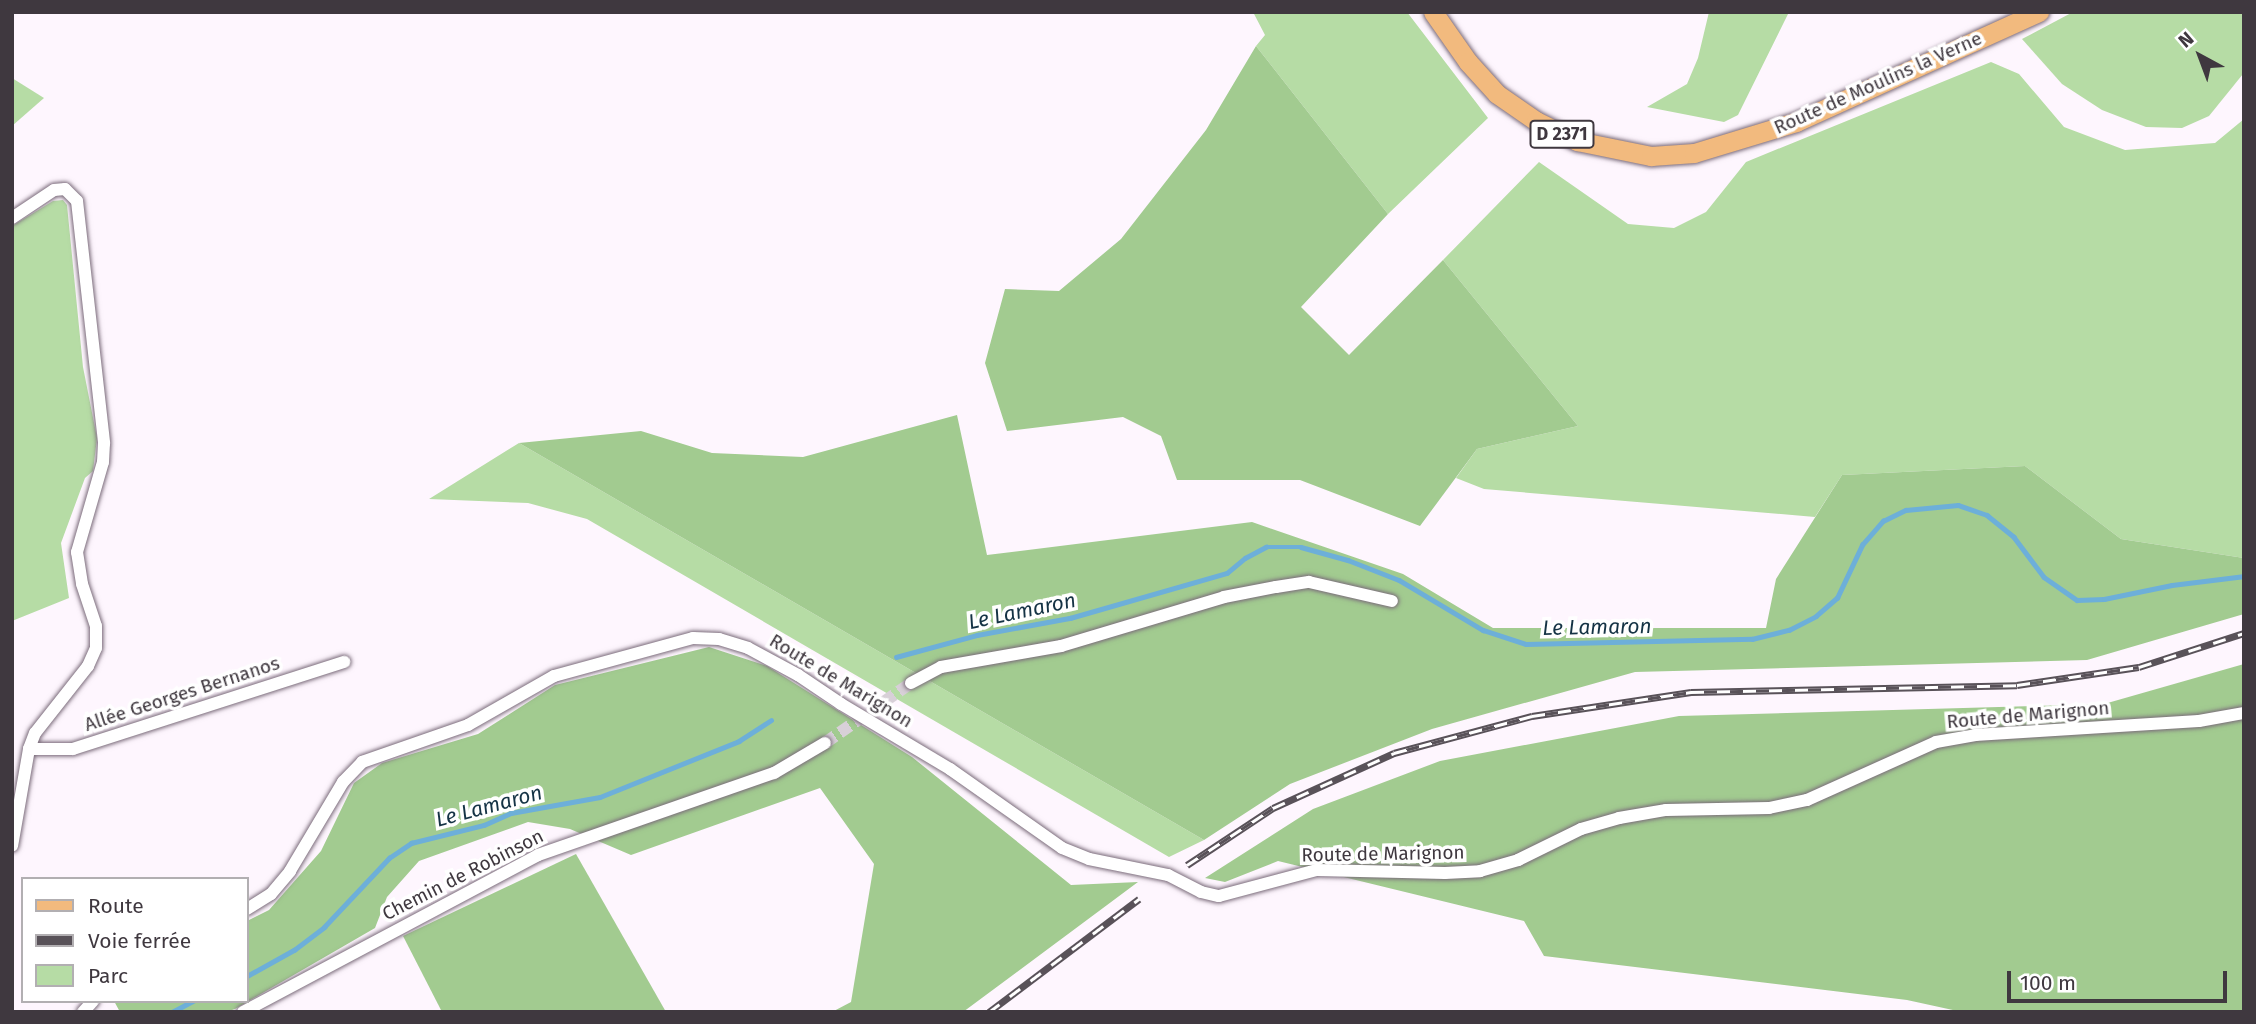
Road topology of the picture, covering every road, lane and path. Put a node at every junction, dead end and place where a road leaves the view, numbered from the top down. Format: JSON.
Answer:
{"nodes":[{"id":1,"x":1433,"y":12,"type":"edge"},
{"id":2,"x":2039,"y":12,"type":"edge"},
{"id":3,"x":12,"y":218,"type":"edge"},
{"id":4,"x":1392,"y":600,"type":"dead end"},
{"id":5,"x":344,"y":662,"type":"dead end"},
{"id":6,"x":911,"y":683,"type":"tunnel mouth"},
{"id":7,"x":2244,"y":713,"type":"edge"},
{"id":8,"x":825,"y":743,"type":"tunnel mouth"},
{"id":9,"x":29,"y":749,"type":"junction"},
{"id":10,"x":12,"y":846,"type":"edge"},
{"id":11,"x":248,"y":908,"type":"edge"},
{"id":12,"x":243,"y":1012,"type":"edge"}],
"edges":[{"from":1,"to":2,"type":"main road","name":"Route de Moulins la Verne","number":"D 2371"},
{"from":3,"to":9,"type":"street"},
{"from":4,"to":6,"type":"street"},
{"from":5,"to":9,"type":"street","name":"Allée Georges Bernanos"},
{"from":7,"to":11,"type":"street","name":"Route de Marignon"},
{"from":8,"to":12,"type":"street","name":"Chemin de Robinson"},
{"from":9,"to":10,"type":"street"}]}
